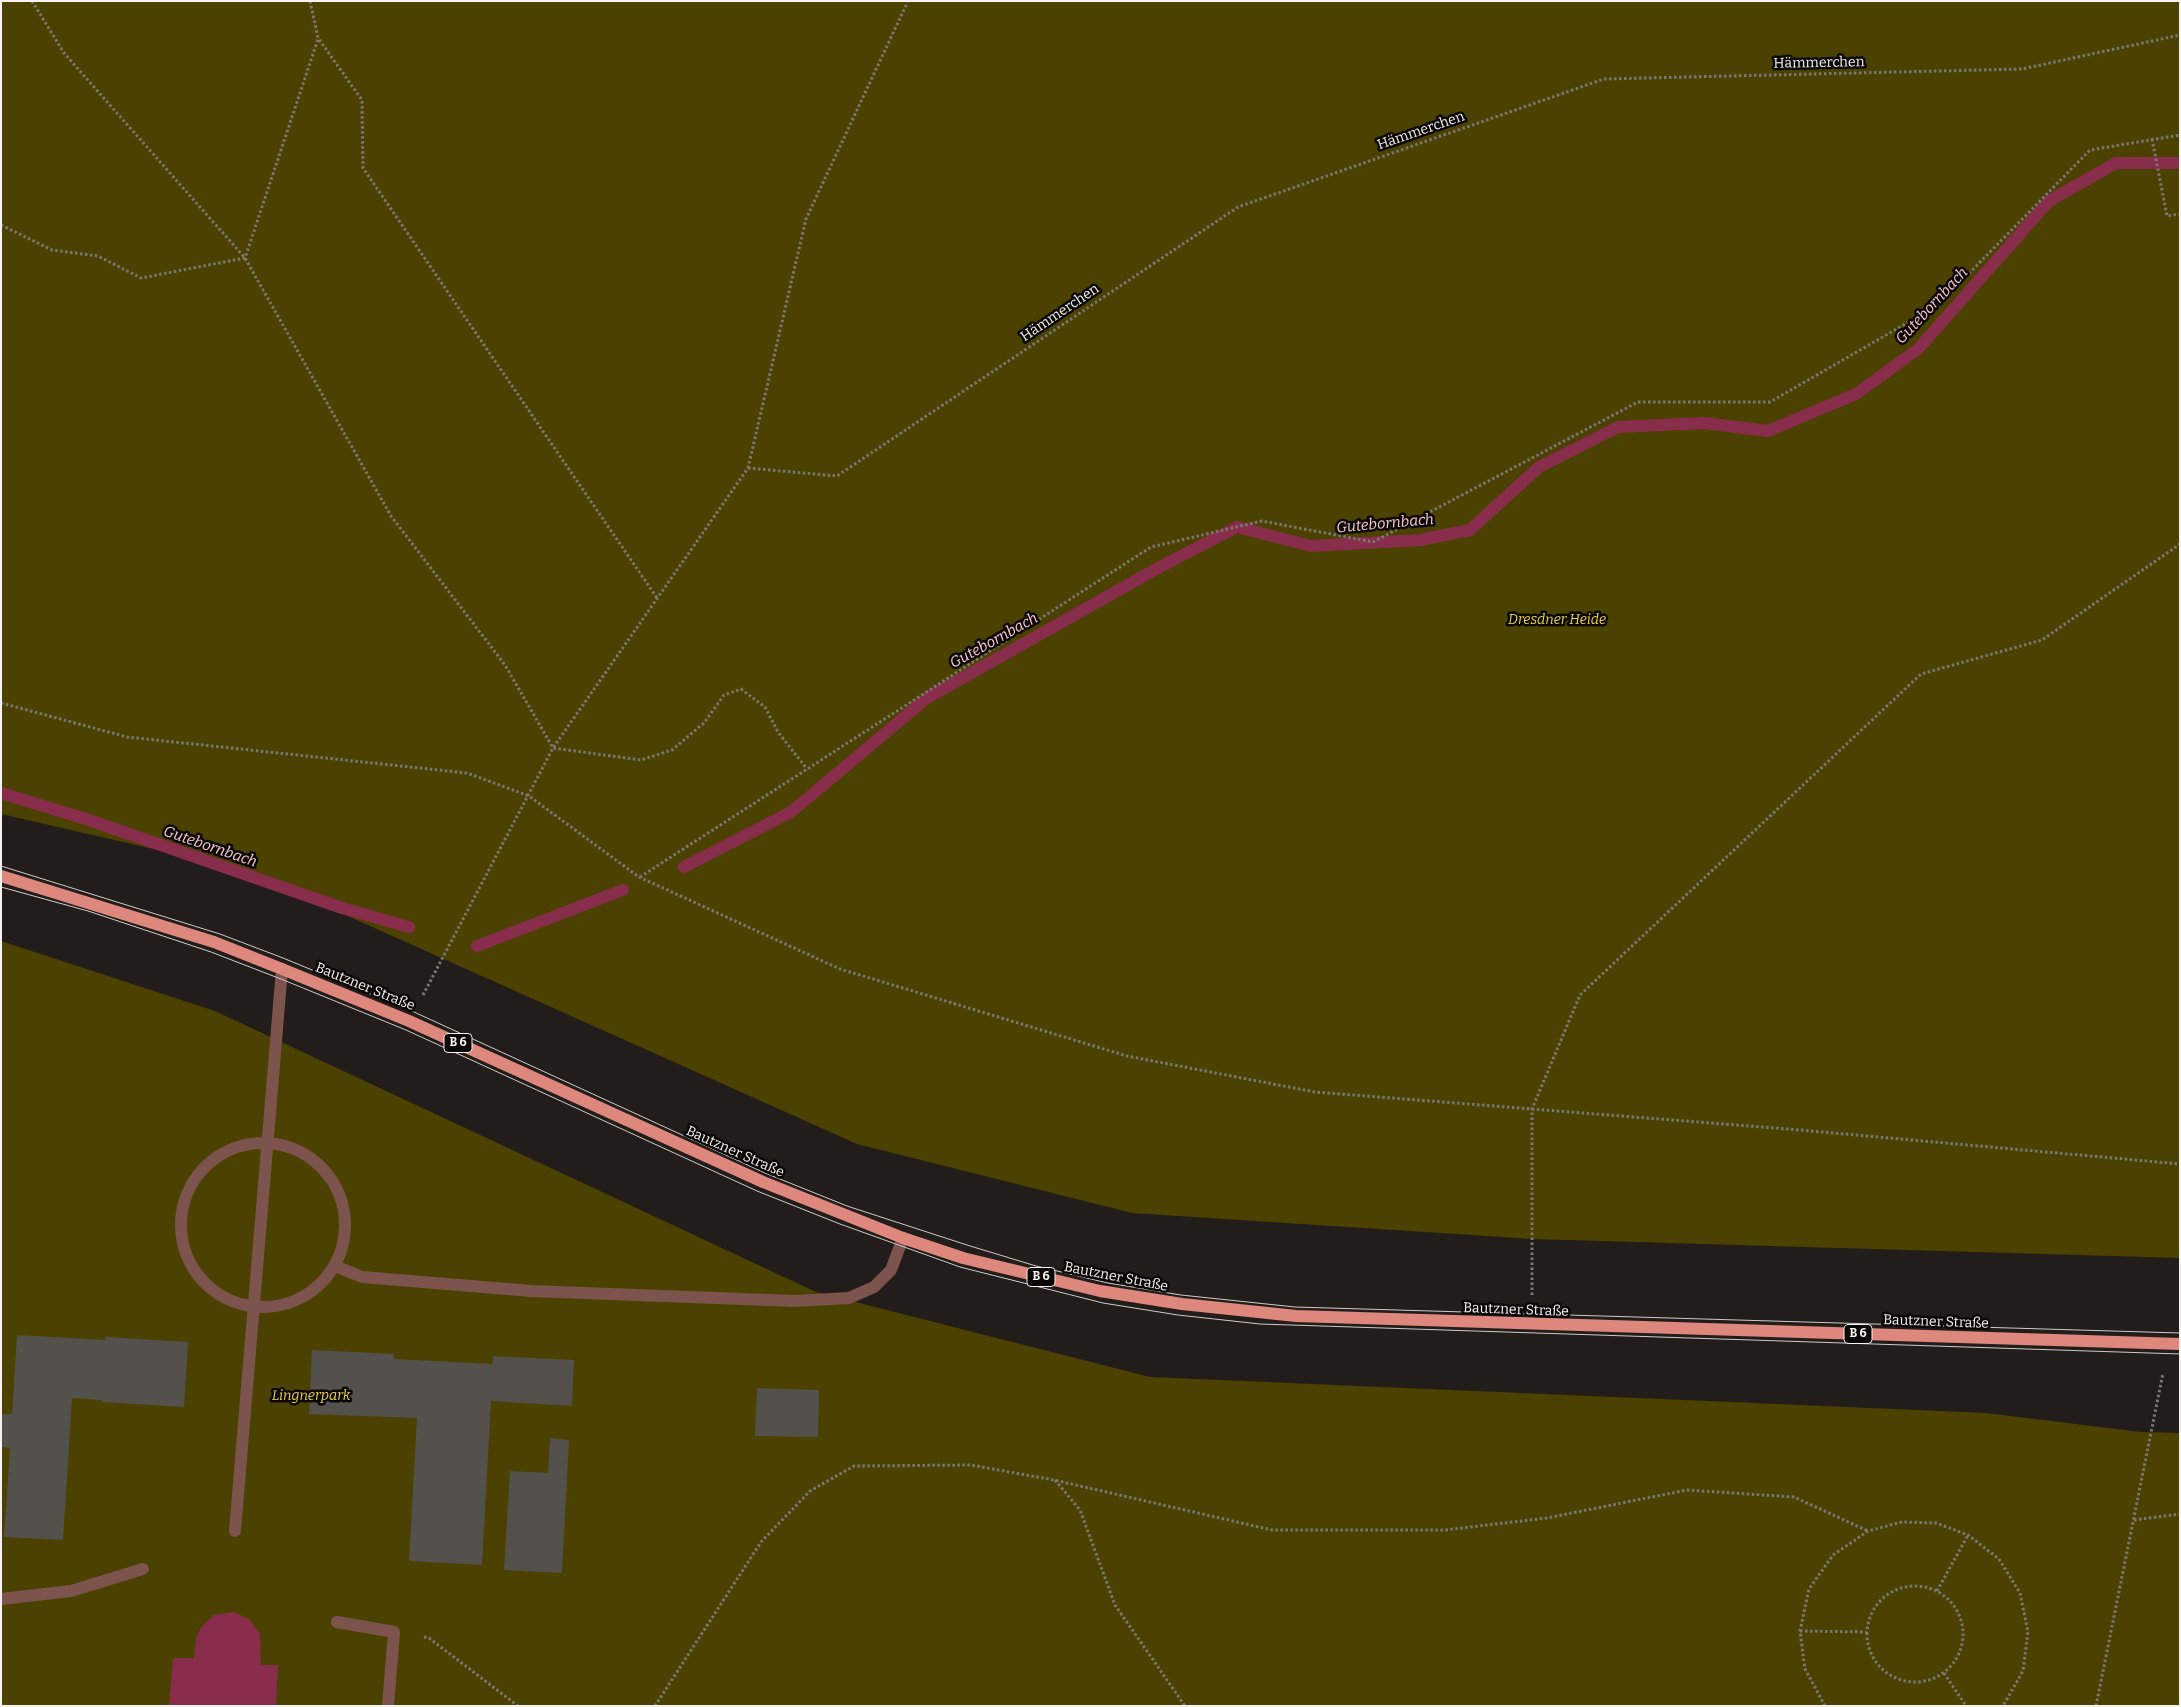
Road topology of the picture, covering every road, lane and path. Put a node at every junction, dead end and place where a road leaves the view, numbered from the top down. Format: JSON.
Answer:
{"nodes":[{"id":1,"x":32,"y":1,"type":"edge"},
{"id":2,"x":310,"y":1,"type":"edge"},
{"id":3,"x":908,"y":1,"type":"edge"},
{"id":4,"x":2180,"y":35,"type":"edge"},
{"id":5,"x":318,"y":38,"type":"junction"},
{"id":6,"x":2180,"y":135,"type":"edge"},
{"id":7,"x":2152,"y":139,"type":"junction"},
{"id":8,"x":2180,"y":214,"type":"edge"},
{"id":9,"x":1,"y":225,"type":"edge"},
{"id":10,"x":245,"y":258,"type":"junction"},
{"id":11,"x":748,"y":468,"type":"junction"},
{"id":12,"x":2180,"y":544,"type":"edge"},
{"id":13,"x":657,"y":598,"type":"junction"},
{"id":14,"x":1,"y":703,"type":"edge"},
{"id":15,"x":553,"y":748,"type":"junction"},
{"id":16,"x":807,"y":769,"type":"junction"},
{"id":17,"x":529,"y":796,"type":"junction"},
{"id":18,"x":1,"y":876,"type":"edge"},
{"id":19,"x":639,"y":877,"type":"junction"},
{"id":20,"x":282,"y":969,"type":"junction"},
{"id":21,"x":409,"y":1021,"type":"junction"},
{"id":22,"x":1532,"y":1110,"type":"junction"},
{"id":23,"x":266,"y":1142,"type":"junction"},
{"id":24,"x":2180,"y":1164,"type":"edge"},
{"id":25,"x":903,"y":1238,"type":"junction"},
{"id":26,"x":335,"y":1266,"type":"junction"},
{"id":27,"x":253,"y":1307,"type":"junction"},
{"id":28,"x":1532,"y":1325,"type":"junction"},
{"id":29,"x":2175,"y":1343,"type":"edge"},
{"id":30,"x":1054,"y":1480,"type":"junction"},
{"id":31,"x":2180,"y":1514,"type":"edge"},
{"id":32,"x":2134,"y":1520,"type":"junction"},
{"id":33,"x":235,"y":1531,"type":"dead end"},
{"id":34,"x":1868,"y":1531,"type":"junction"},
{"id":35,"x":1968,"y":1535,"type":"junction"},
{"id":36,"x":143,"y":1569,"type":"dead end"},
{"id":37,"x":1937,"y":1591,"type":"junction"},
{"id":38,"x":1,"y":1599,"type":"edge"},
{"id":39,"x":337,"y":1622,"type":"dead end"},
{"id":40,"x":1800,"y":1631,"type":"junction"},
{"id":41,"x":394,"y":1632,"type":"junction"},
{"id":42,"x":1866,"y":1632,"type":"junction"},
{"id":43,"x":1944,"y":1673,"type":"junction"},
{"id":44,"x":2006,"y":1705,"type":"edge"},
{"id":45,"x":388,"y":1706,"type":"edge"},
{"id":46,"x":518,"y":1706,"type":"edge"},
{"id":47,"x":655,"y":1706,"type":"edge"},
{"id":48,"x":1184,"y":1706,"type":"edge"},
{"id":49,"x":1825,"y":1706,"type":"edge"},
{"id":50,"x":1966,"y":1706,"type":"edge"},
{"id":51,"x":2096,"y":1706,"type":"edge"}],
"edges":[{"from":1,"to":10,"type":"path"},
{"from":2,"to":5,"type":"path"},
{"from":3,"to":11,"type":"path"},
{"from":4,"to":11,"type":"path","name":"Hämmerchen"},
{"from":5,"to":10,"type":"path"},
{"from":5,"to":13,"type":"path"},
{"from":6,"to":7,"type":"path"},
{"from":7,"to":8,"type":"path"},
{"from":7,"to":16,"type":"path"},
{"from":9,"to":10,"type":"path"},
{"from":10,"to":15,"type":"path"},
{"from":11,"to":13,"type":"path"},
{"from":12,"to":22,"type":"path"},
{"from":13,"to":15,"type":"path"},
{"from":14,"to":17,"type":"path"},
{"from":15,"to":16,"type":"path"},
{"from":15,"to":17,"type":"path"},
{"from":16,"to":19,"type":"path"},
{"from":17,"to":19,"type":"path"},
{"from":17,"to":21,"type":"path"},
{"from":18,"to":20,"type":"main road","name":"Bautzner Straße","number":"B 6"},
{"from":19,"to":22,"type":"path"},
{"from":20,"to":21,"type":"main road","name":"Bautzner Straße","number":"B 6"},
{"from":20,"to":23,"type":"lane"},
{"from":21,"to":25,"type":"main road","name":"Bautzner Straße","number":"B 6"},
{"from":22,"to":24,"type":"path"},
{"from":22,"to":28,"type":"path"},
{"from":23,"to":26,"type":"lane"},
{"from":23,"to":27,"type":"lane"},
{"from":23,"to":27,"type":"lane"},
{"from":25,"to":26,"type":"lane"},
{"from":25,"to":28,"type":"main road","name":"Bautzner Straße","number":"B 6"},
{"from":26,"to":27,"type":"lane"},
{"from":27,"to":33,"type":"lane"},
{"from":28,"to":29,"type":"main road","name":"Bautzner Straße","number":"B 6"},
{"from":29,"to":32,"type":"path"},
{"from":30,"to":34,"type":"path"},
{"from":30,"to":47,"type":"path"},
{"from":30,"to":48,"type":"path"},
{"from":31,"to":32,"type":"path"},
{"from":32,"to":51,"type":"path"},
{"from":34,"to":35,"type":"path"},
{"from":34,"to":40,"type":"path"},
{"from":35,"to":37,"type":"path"},
{"from":35,"to":44,"type":"path"},
{"from":36,"to":38,"type":"lane"},
{"from":37,"to":42,"type":"path"},
{"from":37,"to":43,"type":"path"},
{"from":39,"to":41,"type":"lane"},
{"from":40,"to":42,"type":"path"},
{"from":40,"to":49,"type":"path"},
{"from":41,"to":45,"type":"lane"},
{"from":41,"to":46,"type":"path"},
{"from":42,"to":43,"type":"path"},
{"from":43,"to":50,"type":"path"}]}
